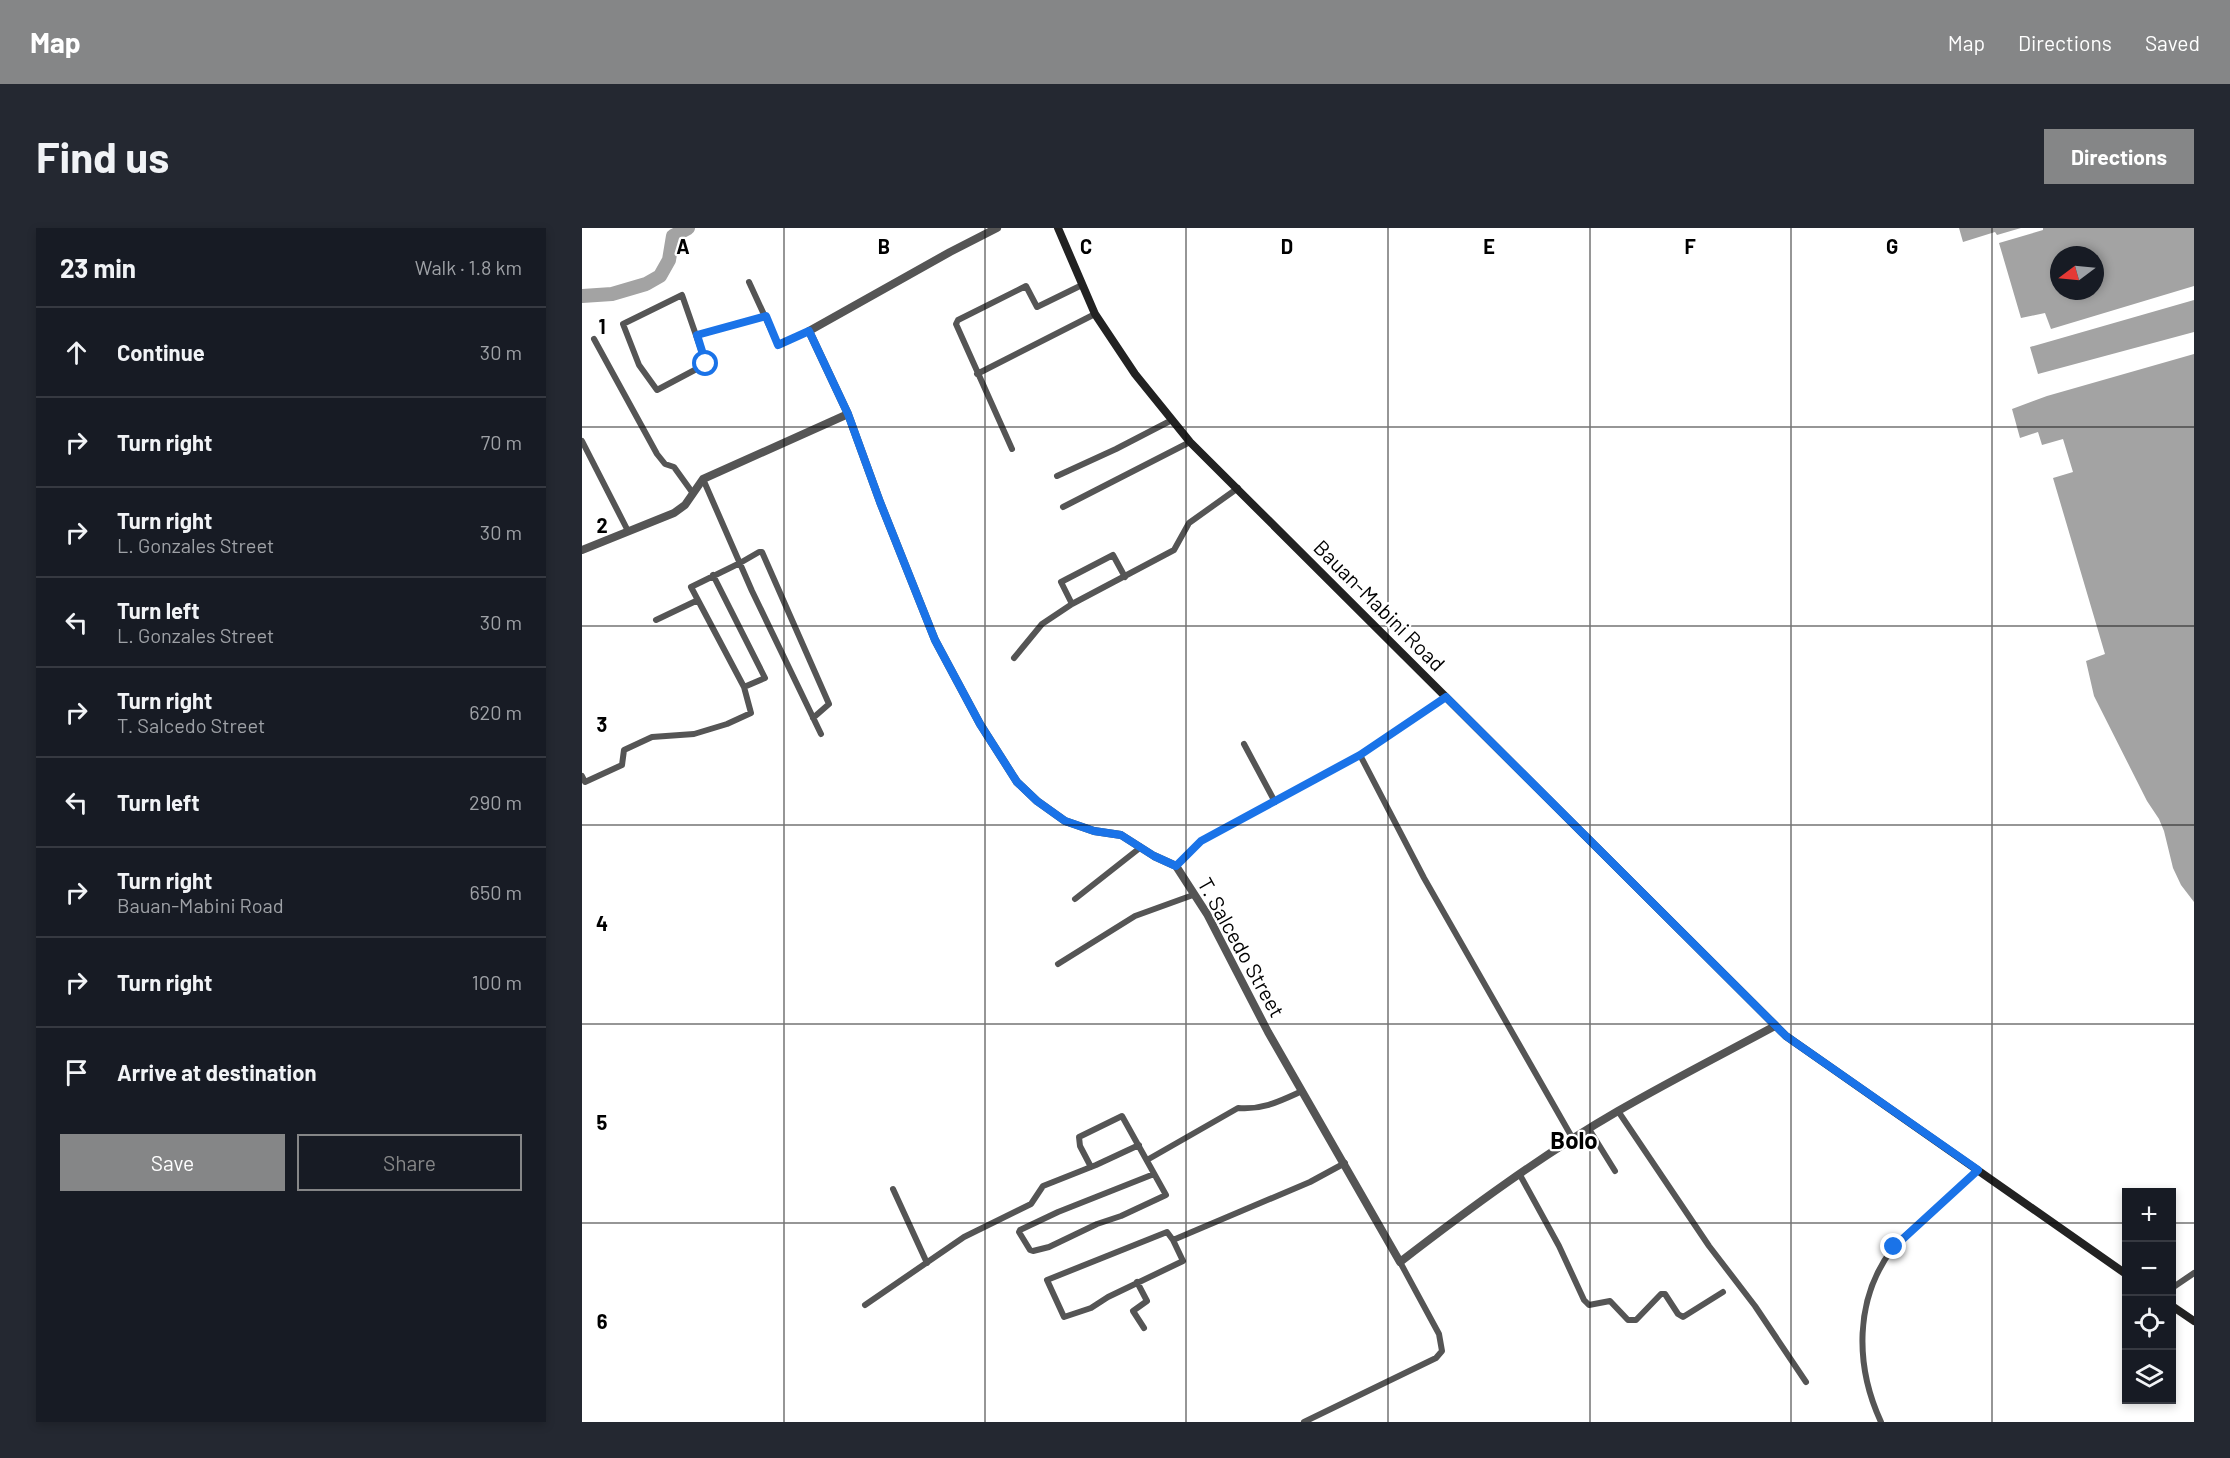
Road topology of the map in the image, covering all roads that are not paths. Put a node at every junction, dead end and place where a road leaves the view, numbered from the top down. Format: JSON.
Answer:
{"nodes":[{"id":1,"x":997,"y":228,"type":"edge"},
{"id":2,"x":1058,"y":228,"type":"edge"},
{"id":3,"x":749,"y":282,"type":"dead end"},
{"id":4,"x":1082,"y":285,"type":"junction"},
{"id":5,"x":1095,"y":314,"type":"junction"},
{"id":6,"x":766,"y":316,"type":"junction"},
{"id":7,"x":809,"y":331,"type":"junction"},
{"id":8,"x":697,"y":335,"type":"junction"},
{"id":9,"x":594,"y":339,"type":"dead end"},
{"id":10,"x":977,"y":374,"type":"junction"},
{"id":11,"x":848,"y":414,"type":"junction"},
{"id":12,"x":1172,"y":420,"type":"junction"},
{"id":13,"x":582,"y":441,"type":"edge"},
{"id":14,"x":1190,"y":442,"type":"junction"},
{"id":15,"x":1012,"y":449,"type":"dead end"},
{"id":16,"x":1057,"y":476,"type":"dead end"},
{"id":17,"x":703,"y":479,"type":"junction"},
{"id":18,"x":1238,"y":488,"type":"junction"},
{"id":19,"x":693,"y":492,"type":"junction"},
{"id":20,"x":1063,"y":507,"type":"dead end"},
{"id":21,"x":628,"y":531,"type":"junction"},
{"id":22,"x":582,"y":550,"type":"edge"},
{"id":23,"x":740,"y":563,"type":"junction"},
{"id":24,"x":713,"y":575,"type":"junction"},
{"id":25,"x":1125,"y":577,"type":"junction"},
{"id":26,"x":699,"y":600,"type":"junction"},
{"id":27,"x":1072,"y":604,"type":"junction"},
{"id":28,"x":656,"y":620,"type":"dead end"},
{"id":29,"x":1014,"y":658,"type":"dead end"},
{"id":30,"x":744,"y":687,"type":"junction"},
{"id":31,"x":1446,"y":697,"type":"junction"},
{"id":32,"x":813,"y":718,"type":"junction"},
{"id":33,"x":821,"y":734,"type":"dead end"},
{"id":34,"x":1244,"y":744,"type":"dead end"},
{"id":35,"x":1360,"y":755,"type":"junction"},
{"id":36,"x":582,"y":776,"type":"edge"},
{"id":37,"x":1275,"y":802,"type":"junction"},
{"id":38,"x":1141,"y":848,"type":"junction"},
{"id":39,"x":1176,"y":866,"type":"junction"},
{"id":40,"x":1193,"y":895,"type":"junction"},
{"id":41,"x":1075,"y":899,"type":"dead end"},
{"id":42,"x":1058,"y":964,"type":"dead end"},
{"id":43,"x":1775,"y":1026,"type":"junction"},
{"id":44,"x":1302,"y":1090,"type":"junction"},
{"id":45,"x":1618,"y":1111,"type":"junction"},
{"id":46,"x":1589,"y":1129,"type":"junction"},
{"id":47,"x":1573,"y":1139,"type":"junction"},
{"id":48,"x":1139,"y":1145,"type":"junction"},
{"id":49,"x":1147,"y":1160,"type":"junction"},
{"id":50,"x":1345,"y":1163,"type":"junction"},
{"id":51,"x":1091,"y":1167,"type":"junction"},
{"id":52,"x":1615,"y":1170,"type":"dead end"},
{"id":53,"x":1978,"y":1170,"type":"junction"},
{"id":54,"x":1154,"y":1174,"type":"junction"},
{"id":55,"x":1520,"y":1175,"type":"junction"},
{"id":56,"x":893,"y":1189,"type":"dead end"},
{"id":57,"x":1173,"y":1240,"type":"junction"},
{"id":58,"x":1400,"y":1262,"type":"junction"},
{"id":59,"x":927,"y":1263,"type":"junction"},
{"id":60,"x":2122,"y":1271,"type":"edge"},
{"id":61,"x":2194,"y":1273,"type":"edge"},
{"id":62,"x":1137,"y":1282,"type":"junction"},
{"id":63,"x":2176,"y":1285,"type":"edge"},
{"id":64,"x":1724,"y":1292,"type":"dead end"},
{"id":65,"x":865,"y":1305,"type":"dead end"},
{"id":66,"x":2176,"y":1309,"type":"edge"},
{"id":67,"x":2194,"y":1322,"type":"edge"},
{"id":68,"x":1144,"y":1328,"type":"dead end"},
{"id":69,"x":1806,"y":1382,"type":"dead end"},
{"id":70,"x":1304,"y":1422,"type":"edge"},
{"id":71,"x":1881,"y":1422,"type":"edge"}],
"edges":[{"from":1,"to":7,"type":"street"},
{"from":2,"to":4,"type":"main road","name":"Bauan-Mabini Road"},
{"from":3,"to":6,"type":"street"},
{"from":4,"to":5,"type":"main road","name":"Bauan-Mabini Road"},
{"from":4,"to":10,"type":"street"},
{"from":5,"to":10,"type":"street"},
{"from":5,"to":12,"type":"main road","name":"Bauan-Mabini Road"},
{"from":6,"to":7,"type":"street"},
{"from":6,"to":8,"type":"street"},
{"from":7,"to":11,"type":"street","name":"T. Salcedo Street"},
{"from":8,"to":8,"type":"street"},
{"from":9,"to":19,"type":"street"},
{"from":10,"to":15,"type":"street"},
{"from":11,"to":17,"type":"street"},
{"from":11,"to":38,"type":"street","name":"T. Salcedo Street"},
{"from":12,"to":14,"type":"main road","name":"Bauan-Mabini Road"},
{"from":12,"to":16,"type":"street"},
{"from":13,"to":21,"type":"street"},
{"from":14,"to":18,"type":"main road","name":"Bauan-Mabini Road"},
{"from":14,"to":20,"type":"street"},
{"from":17,"to":19,"type":"street"},
{"from":17,"to":23,"type":"street"},
{"from":18,"to":25,"type":"street"},
{"from":18,"to":31,"type":"main road","name":"Bauan-Mabini Road"},
{"from":19,"to":21,"type":"street"},
{"from":21,"to":22,"type":"street"},
{"from":23,"to":24,"type":"street"},
{"from":23,"to":32,"type":"street"},
{"from":23,"to":32,"type":"street"},
{"from":24,"to":26,"type":"street"},
{"from":24,"to":30,"type":"street"},
{"from":25,"to":27,"type":"street"},
{"from":25,"to":27,"type":"street"},
{"from":26,"to":28,"type":"street"},
{"from":26,"to":30,"type":"street"},
{"from":27,"to":29,"type":"street"},
{"from":30,"to":36,"type":"street"},
{"from":31,"to":35,"type":"street"},
{"from":31,"to":43,"type":"main road","name":"Bauan-Mabini Road"},
{"from":32,"to":33,"type":"street"},
{"from":34,"to":37,"type":"street"},
{"from":35,"to":37,"type":"street"},
{"from":35,"to":47,"type":"street"},
{"from":37,"to":39,"type":"street"},
{"from":38,"to":39,"type":"street","name":"T. Salcedo Street"},
{"from":38,"to":41,"type":"street"},
{"from":39,"to":40,"type":"street","name":"T. Salcedo Street"},
{"from":40,"to":42,"type":"street"},
{"from":40,"to":44,"type":"street","name":"T. Salcedo Street"},
{"from":43,"to":45,"type":"street"},
{"from":43,"to":53,"type":"main road","name":"Bauan-Mabini Road"},
{"from":44,"to":49,"type":"street"},
{"from":44,"to":50,"type":"street","name":"T. Salcedo Street"},
{"from":45,"to":46,"type":"street"},
{"from":45,"to":69,"type":"street"},
{"from":46,"to":47,"type":"street"},
{"from":46,"to":52,"type":"street"},
{"from":47,"to":55,"type":"street"},
{"from":48,"to":49,"type":"street"},
{"from":48,"to":51,"type":"street"},
{"from":48,"to":51,"type":"street"},
{"from":49,"to":54,"type":"street"},
{"from":50,"to":57,"type":"street"},
{"from":50,"to":58,"type":"street","name":"T. Salcedo Street"},
{"from":51,"to":59,"type":"street"},
{"from":53,"to":60,"type":"main road","name":"Bauan-Mabini Road"},
{"from":53,"to":71,"type":"street"},
{"from":54,"to":54,"type":"street"},
{"from":55,"to":58,"type":"street"},
{"from":55,"to":64,"type":"street"},
{"from":56,"to":59,"type":"street"},
{"from":57,"to":62,"type":"street"},
{"from":57,"to":62,"type":"street"},
{"from":58,"to":70,"type":"street","name":"T. Salcedo Street"},
{"from":59,"to":65,"type":"street"},
{"from":61,"to":63,"type":"street"},
{"from":62,"to":68,"type":"street"},
{"from":66,"to":67,"type":"main road"}]}
